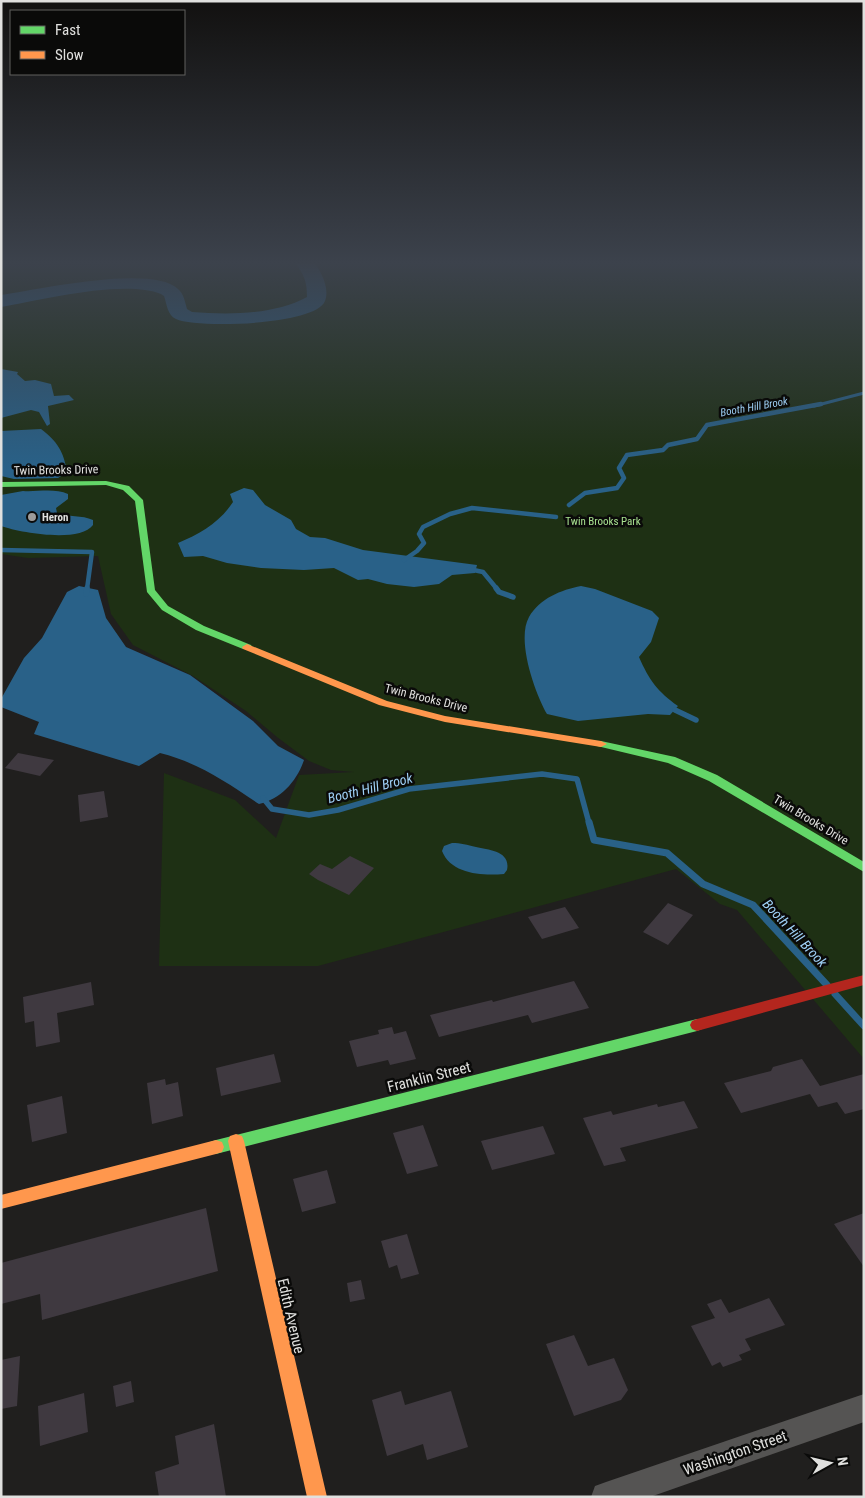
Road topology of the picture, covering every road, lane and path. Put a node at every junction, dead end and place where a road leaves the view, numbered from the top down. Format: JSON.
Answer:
{"nodes":[{"id":1,"x":1,"y":484,"type":"edge"},
{"id":2,"x":864,"y":868,"type":"edge"},
{"id":3,"x":864,"y":980,"type":"edge"},
{"id":4,"x":236,"y":1142,"type":"junction"},
{"id":5,"x":1,"y":1202,"type":"edge"},
{"id":6,"x":864,"y":1408,"type":"edge"},
{"id":7,"x":318,"y":1497,"type":"edge"},
{"id":8,"x":606,"y":1497,"type":"edge"}],
"edges":[{"from":1,"to":2,"type":"main road","name":"Twin Brooks Drive"},
{"from":3,"to":4,"type":"main road","name":"Franklin Street"},
{"from":4,"to":5,"type":"main road","name":"Franklin Street"},
{"from":4,"to":7,"type":"main road","name":"Edith Avenue"},
{"from":6,"to":8,"type":"street","name":"Washington Street"}]}
